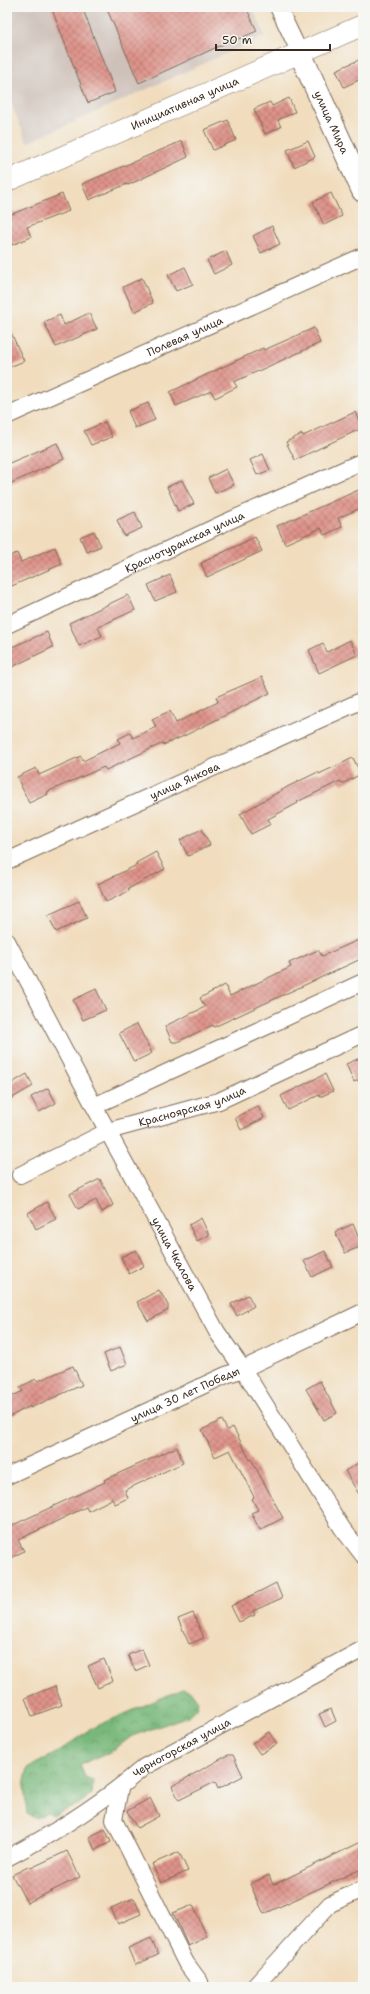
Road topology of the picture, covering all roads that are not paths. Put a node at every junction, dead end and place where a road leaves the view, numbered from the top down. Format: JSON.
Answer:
{"nodes":[{"id":1,"x":278,"y":7,"type":"edge"},
{"id":2,"x":363,"y":25,"type":"edge"},
{"id":3,"x":300,"y":53,"type":"junction"},
{"id":4,"x":7,"y":181,"type":"edge"},
{"id":5,"x":363,"y":191,"type":"edge"},
{"id":6,"x":363,"y":256,"type":"edge"},
{"id":7,"x":7,"y":416,"type":"edge"},
{"id":8,"x":363,"y":461,"type":"edge"},
{"id":9,"x":7,"y":625,"type":"edge"},
{"id":10,"x":363,"y":700,"type":"edge"},
{"id":11,"x":7,"y":861,"type":"edge"},
{"id":12,"x":7,"y":941,"type":"edge"},
{"id":13,"x":363,"y":982,"type":"edge"},
{"id":14,"x":363,"y":1034,"type":"edge"},
{"id":15,"x":94,"y":1106,"type":"junction"},
{"id":16,"x":108,"y":1131,"type":"junction"},
{"id":17,"x":20,"y":1175,"type":"dead end"},
{"id":18,"x":363,"y":1312,"type":"edge"},
{"id":19,"x":243,"y":1369,"type":"junction"},
{"id":20,"x":7,"y":1476,"type":"edge"},
{"id":21,"x":363,"y":1555,"type":"edge"},
{"id":22,"x":363,"y":1649,"type":"edge"},
{"id":23,"x":120,"y":1788,"type":"junction"},
{"id":24,"x":7,"y":1858,"type":"edge"},
{"id":25,"x":363,"y":1889,"type":"edge"},
{"id":26,"x":201,"y":1987,"type":"edge"},
{"id":27,"x":254,"y":1987,"type":"edge"}],
"edges":[{"from":1,"to":3,"type":"street"},
{"from":2,"to":3,"type":"street","name":"Инициативная улица"},
{"from":3,"to":4,"type":"street","name":"Инициативная улица"},
{"from":3,"to":5,"type":"main road","name":"улица Мира"},
{"from":6,"to":7,"type":"street","name":"Полевая улица"},
{"from":8,"to":9,"type":"street","name":"Краснотуранская улица"},
{"from":10,"to":11,"type":"street","name":"улица Янкова"},
{"from":12,"to":15,"type":"street","name":"улица Чкалова"},
{"from":13,"to":15,"type":"street"},
{"from":14,"to":16,"type":"street","name":"Красноярская улица"},
{"from":15,"to":16,"type":"street","name":"улица Чкалова"},
{"from":16,"to":17,"type":"street","name":"Красноярская улица"},
{"from":16,"to":19,"type":"street","name":"улица Чкалова"},
{"from":18,"to":19,"type":"street","name":"улица 30 лет Победы"},
{"from":19,"to":20,"type":"street","name":"улица 30 лет Победы"},
{"from":19,"to":21,"type":"street","name":"улица Чкалова"},
{"from":22,"to":23,"type":"street","name":"Черногорская улица"},
{"from":23,"to":24,"type":"street","name":"Черногорская улица"},
{"from":23,"to":26,"type":"street"},
{"from":25,"to":27,"type":"street"}]}
